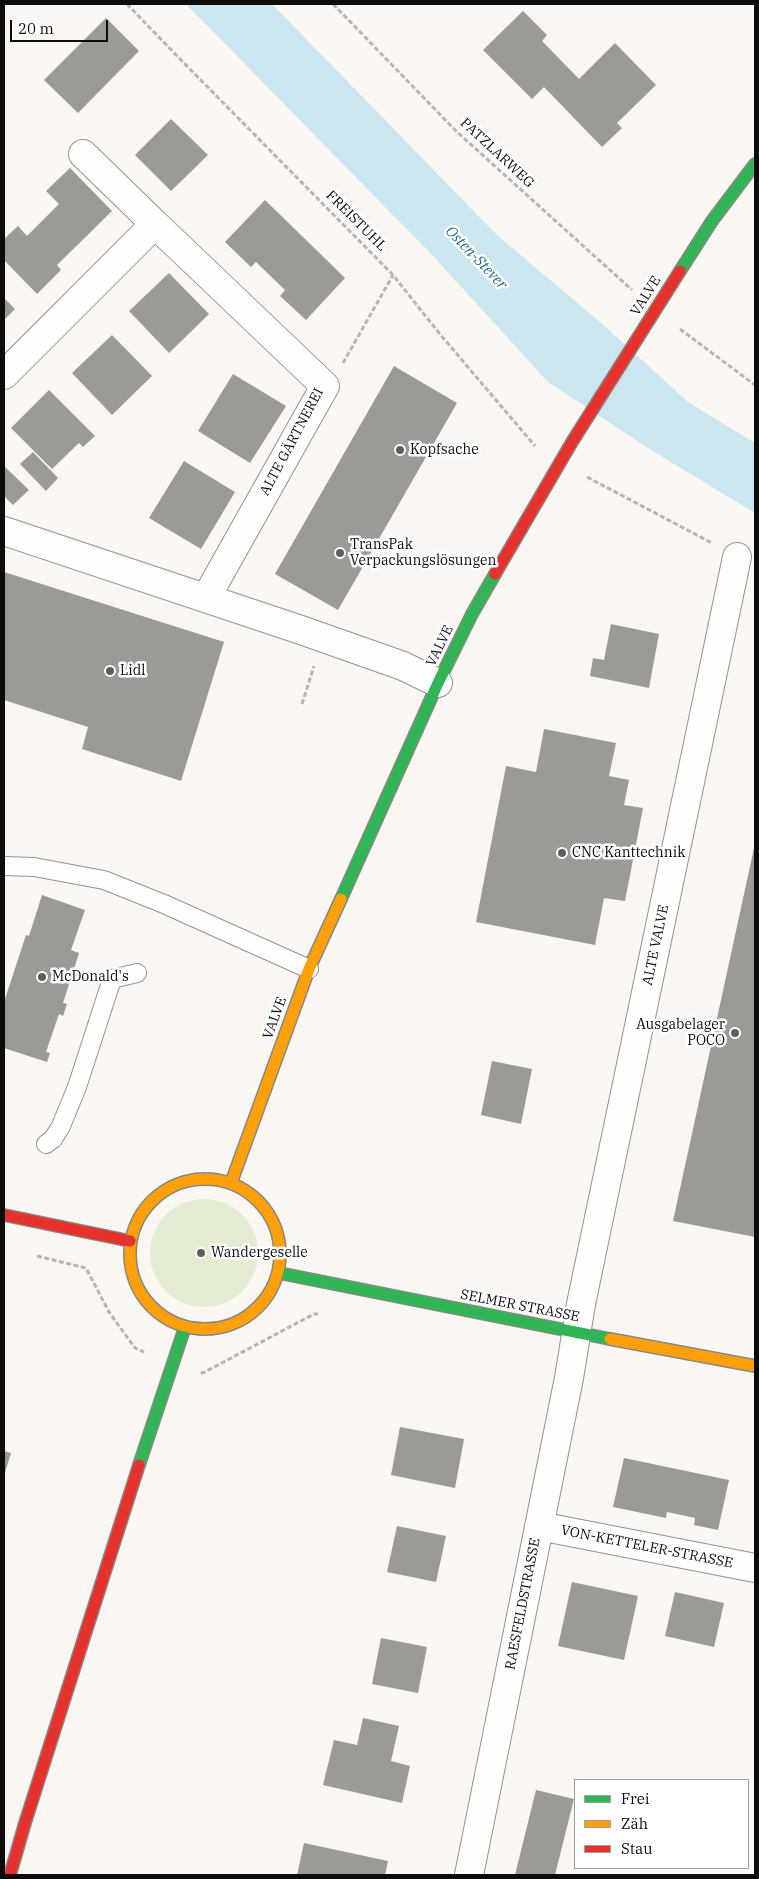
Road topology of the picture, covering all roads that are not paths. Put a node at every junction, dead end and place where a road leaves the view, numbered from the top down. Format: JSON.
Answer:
{"nodes":[{"id":1,"x":83,"y":154,"type":"dead end"},
{"id":2,"x":755,"y":164,"type":"edge"},
{"id":3,"x":155,"y":224,"type":"junction"},
{"id":4,"x":4,"y":375,"type":"edge"},
{"id":5,"x":4,"y":531,"type":"edge"},
{"id":6,"x":737,"y":557,"type":"road end"},
{"id":7,"x":206,"y":598,"type":"junction"},
{"id":8,"x":438,"y":683,"type":"junction"},
{"id":9,"x":4,"y":866,"type":"edge"},
{"id":10,"x":309,"y":970,"type":"junction"},
{"id":11,"x":137,"y":973,"type":"dead end"},
{"id":12,"x":46,"y":1144,"type":"dead end"},
{"id":13,"x":231,"y":1183,"type":"junction"},
{"id":14,"x":4,"y":1215,"type":"edge"},
{"id":15,"x":130,"y":1241,"type":"junction"},
{"id":16,"x":279,"y":1273,"type":"junction"},
{"id":17,"x":185,"y":1328,"type":"junction"},
{"id":18,"x":576,"y":1333,"type":"junction"},
{"id":19,"x":755,"y":1366,"type":"edge"},
{"id":20,"x":539,"y":1526,"type":"junction"},
{"id":21,"x":755,"y":1568,"type":"edge"},
{"id":22,"x":10,"y":1875,"type":"edge"},
{"id":23,"x":469,"y":1875,"type":"edge"}],
"edges":[{"from":1,"to":3,"type":"street","name":"ALTE GÄRTNEREI"},
{"from":2,"to":8,"type":"main road","name":"VALVE"},
{"from":3,"to":4,"type":"street"},
{"from":3,"to":7,"type":"street","name":"ALTE GÄRTNEREI"},
{"from":5,"to":7,"type":"street"},
{"from":6,"to":18,"type":"street","name":"ALTE VALVE"},
{"from":7,"to":8,"type":"street"},
{"from":8,"to":10,"type":"main road","name":"VALVE"},
{"from":9,"to":10,"type":"lane"},
{"from":10,"to":13,"type":"main road","name":"VALVE"},
{"from":11,"to":12,"type":"lane"},
{"from":13,"to":15,"type":"main road"},
{"from":13,"to":16,"type":"main road"},
{"from":14,"to":15,"type":"main road"},
{"from":15,"to":17,"type":"main road"},
{"from":16,"to":17,"type":"main road"},
{"from":16,"to":18,"type":"main road","name":"SELMER STRASSE"},
{"from":17,"to":22,"type":"main road"},
{"from":18,"to":19,"type":"main road","name":"SELMER STRASSE"},
{"from":18,"to":20,"type":"street","name":"RAESFELDSTRASSE"},
{"from":20,"to":21,"type":"street","name":"VON-KETTELER-STRASSE"},
{"from":20,"to":23,"type":"street","name":"RAESFELDSTRASSE"}]}
